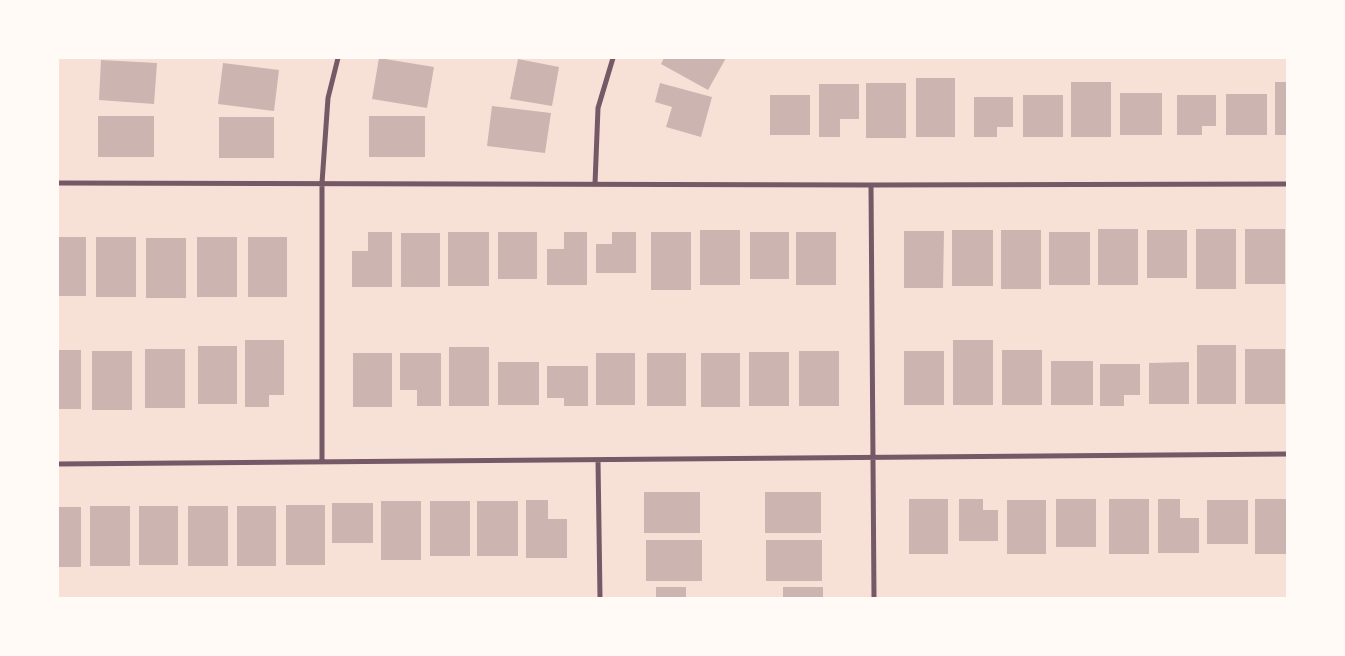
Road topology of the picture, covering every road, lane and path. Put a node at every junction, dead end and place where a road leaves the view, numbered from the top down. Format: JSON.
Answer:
{"nodes":[{"id":1,"x":338,"y":58,"type":"edge"},
{"id":2,"x":613,"y":58,"type":"edge"},
{"id":3,"x":58,"y":183,"type":"edge"},
{"id":4,"x":322,"y":183,"type":"junction"},
{"id":5,"x":595,"y":184,"type":"junction"},
{"id":6,"x":1288,"y":184,"type":"edge"},
{"id":7,"x":872,"y":185,"type":"junction"},
{"id":8,"x":1288,"y":454,"type":"edge"},
{"id":9,"x":874,"y":458,"type":"junction"},
{"id":10,"x":598,"y":460,"type":"junction"},
{"id":11,"x":322,"y":462,"type":"junction"},
{"id":12,"x":58,"y":464,"type":"edge"},
{"id":13,"x":600,"y":598,"type":"edge"},
{"id":14,"x":874,"y":598,"type":"edge"}],
"edges":[{"from":1,"to":4,"type":"street"},
{"from":2,"to":5,"type":"street"},
{"from":3,"to":4,"type":"street"},
{"from":4,"to":5,"type":"street"},
{"from":4,"to":11,"type":"street"},
{"from":5,"to":7,"type":"street"},
{"from":6,"to":7,"type":"street"},
{"from":7,"to":9,"type":"street"},
{"from":8,"to":9,"type":"street"},
{"from":9,"to":10,"type":"street"},
{"from":9,"to":14,"type":"street"},
{"from":10,"to":11,"type":"street"},
{"from":10,"to":13,"type":"street"},
{"from":11,"to":12,"type":"street"}]}
